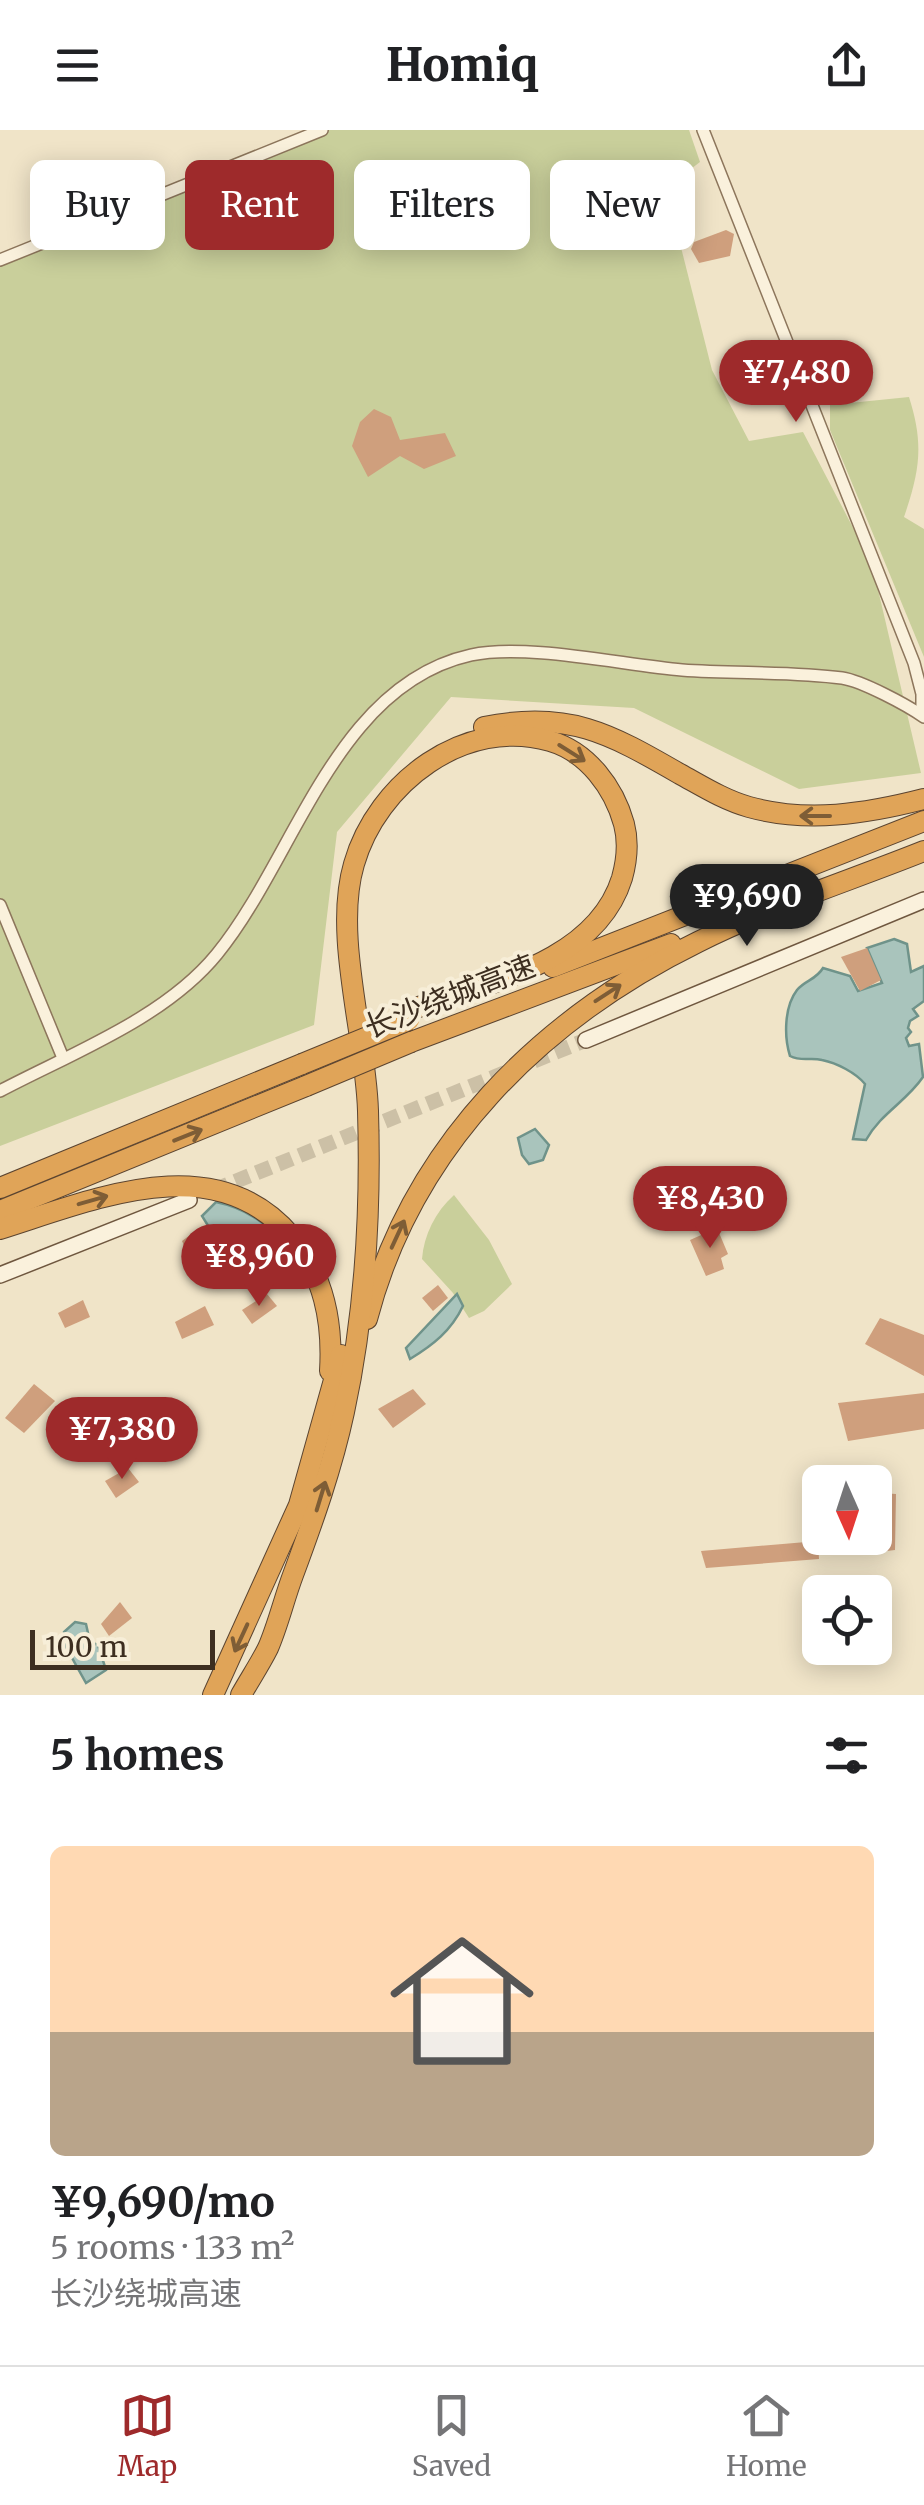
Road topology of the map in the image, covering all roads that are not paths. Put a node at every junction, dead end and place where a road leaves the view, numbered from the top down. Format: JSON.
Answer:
{"nodes":[{"id":1,"x":322,"y":130,"type":"edge"},
{"id":2,"x":702,"y":130,"type":"edge"},
{"id":3,"x":0,"y":260,"type":"edge"},
{"id":4,"x":923,"y":715,"type":"edge"},
{"id":5,"x":918,"y":801,"type":"edge"},
{"id":6,"x":922,"y":829,"type":"edge"},
{"id":7,"x":924,"y":850,"type":"edge"},
{"id":8,"x":924,"y":900,"type":"edge"},
{"id":9,"x":0,"y":905,"type":"edge"},
{"id":10,"x":408,"y":1016,"type":"junction"},
{"id":11,"x":586,"y":1040,"type":"tunnel mouth"},
{"id":12,"x":63,"y":1058,"type":"junction"},
{"id":13,"x":0,"y":1091,"type":"edge"},
{"id":14,"x":0,"y":1188,"type":"edge"},
{"id":15,"x":189,"y":1200,"type":"dead end"},
{"id":16,"x":0,"y":1211,"type":"edge"},
{"id":17,"x":0,"y":1229,"type":"edge"},
{"id":18,"x":0,"y":1275,"type":"edge"},
{"id":19,"x":347,"y":1394,"type":"junction"},
{"id":20,"x":327,"y":1412,"type":"junction"},
{"id":21,"x":214,"y":1695,"type":"edge"},
{"id":22,"x":240,"y":1695,"type":"edge"}],
"edges":[{"from":1,"to":3,"type":"street"},
{"from":2,"to":4,"type":"street"},
{"from":4,"to":12,"type":"street"},
{"from":5,"to":20,"type":"highway","one_way":true},
{"from":6,"to":10,"type":"highway","name":"长沙绕城高速"},
{"from":16,"to":6,"type":"highway","name":"长沙绕城高速","one_way":true,"bridge":true},
{"from":19,"to":7,"type":"highway","one_way":true},
{"from":8,"to":11,"type":"street"},
{"from":9,"to":12,"type":"street"},
{"from":10,"to":14,"type":"highway"},
{"from":19,"to":10,"type":"highway","one_way":true},
{"from":12,"to":13,"type":"street"},
{"from":15,"to":18,"type":"street"},
{"from":17,"to":20,"type":"highway","one_way":true},
{"from":22,"to":19,"type":"highway","one_way":true},
{"from":20,"to":21,"type":"highway","one_way":true}]}
